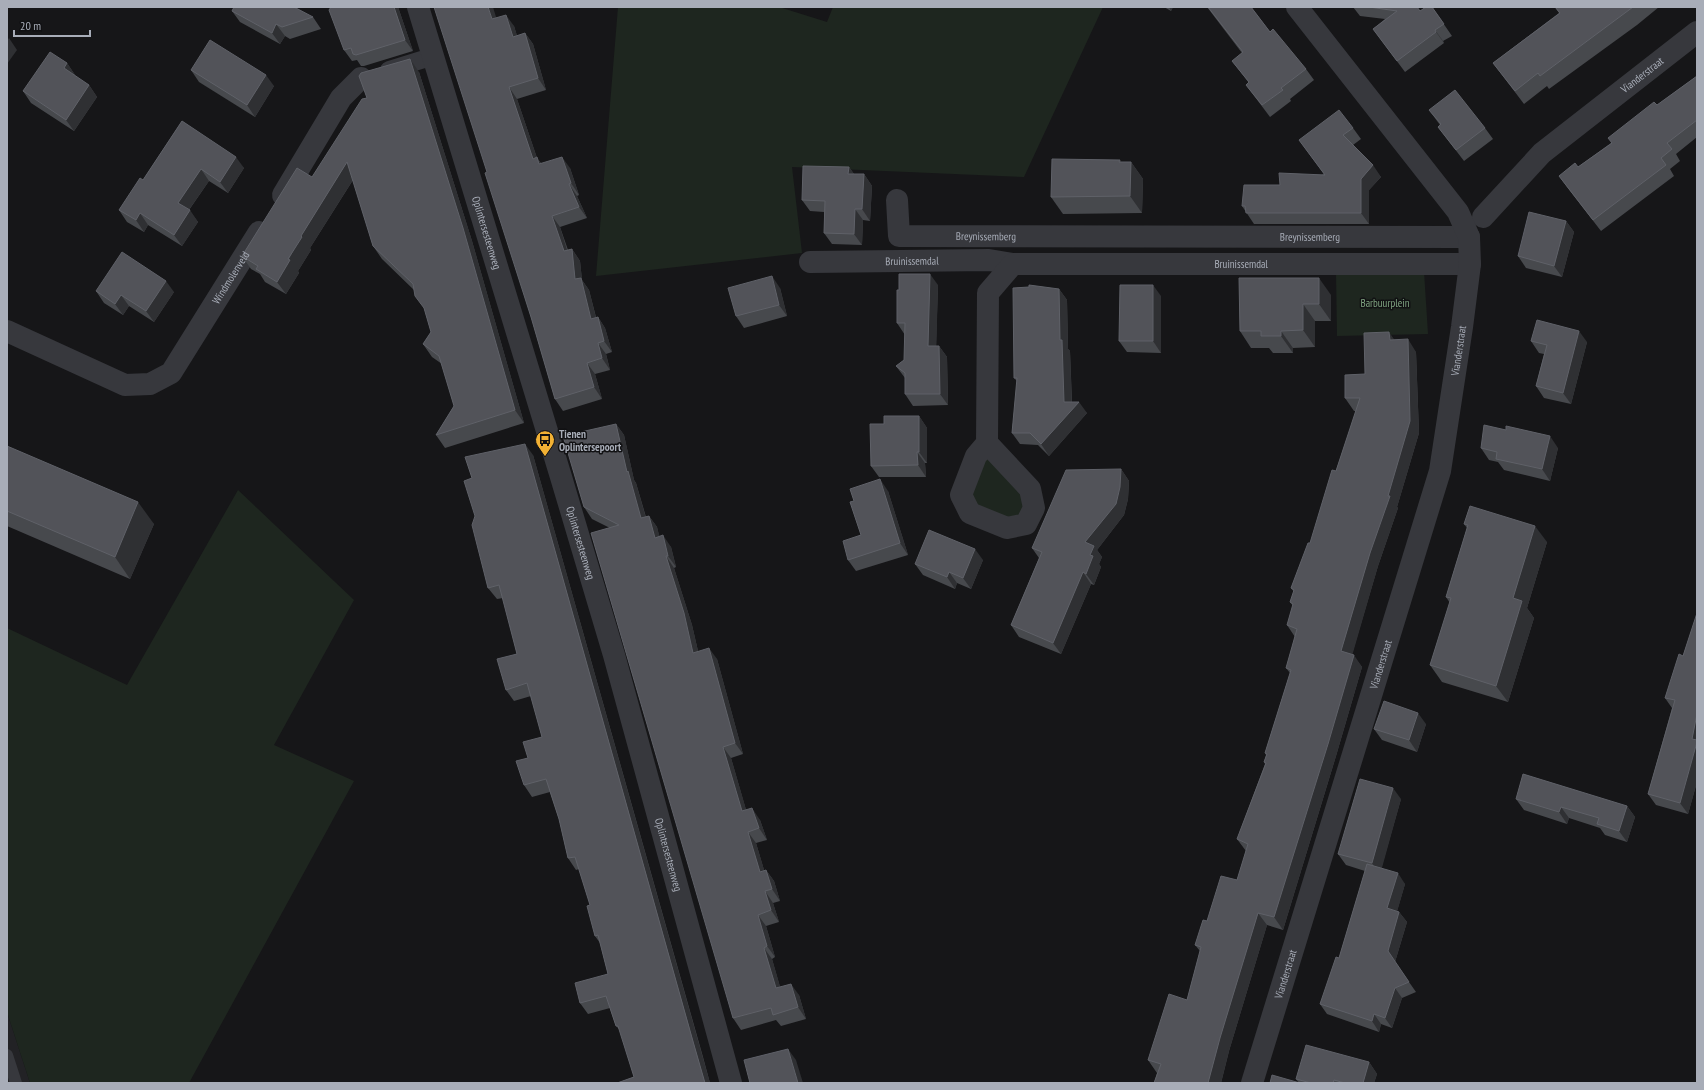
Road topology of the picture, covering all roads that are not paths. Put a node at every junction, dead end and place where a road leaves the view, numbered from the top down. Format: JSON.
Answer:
{"nodes":[{"id":1,"x":418,"y":7,"type":"edge"},
{"id":2,"x":1297,"y":7,"type":"edge"},
{"id":3,"x":1697,"y":32,"type":"edge"},
{"id":4,"x":434,"y":56,"type":"junction"},
{"id":5,"x":361,"y":78,"type":"joint"},
{"id":6,"x":897,"y":200,"type":"dead end"},
{"id":7,"x":1483,"y":217,"type":"dead end"},
{"id":8,"x":1469,"y":237,"type":"junction"},
{"id":9,"x":810,"y":262,"type":"dead end"},
{"id":10,"x":1013,"y":264,"type":"junction"},
{"id":11,"x":1470,"y":264,"type":"junction"},
{"id":12,"x":7,"y":331,"type":"edge"},
{"id":13,"x":987,"y":443,"type":"dead end"},
{"id":14,"x":7,"y":1055,"type":"edge"},
{"id":15,"x":16,"y":1083,"type":"edge"},
{"id":16,"x":731,"y":1083,"type":"edge"},
{"id":17,"x":1252,"y":1083,"type":"edge"}],
"edges":[{"from":1,"to":4,"type":"street","name":"Oplintersesteenweg"},
{"from":2,"to":8,"type":"street"},
{"from":3,"to":7,"type":"street","name":"Vianderstraat"},
{"from":4,"to":5,"type":"street","name":"Windmolenveld"},
{"from":4,"to":16,"type":"street","name":"Oplintersesteenweg"},
{"from":5,"to":12,"type":"street","name":"Windmolenveld"},
{"from":6,"to":8,"type":"street","name":"Breynissemberg"},
{"from":8,"to":11,"type":"street","name":"Vianderstraat"},
{"from":9,"to":10,"type":"street","name":"Bruinissemdal"},
{"from":10,"to":11,"type":"street","name":"Bruinissemdal"},
{"from":10,"to":13,"type":"street"},
{"from":11,"to":17,"type":"street","name":"Vianderstraat"},
{"from":14,"to":15,"type":"lane"}]}
